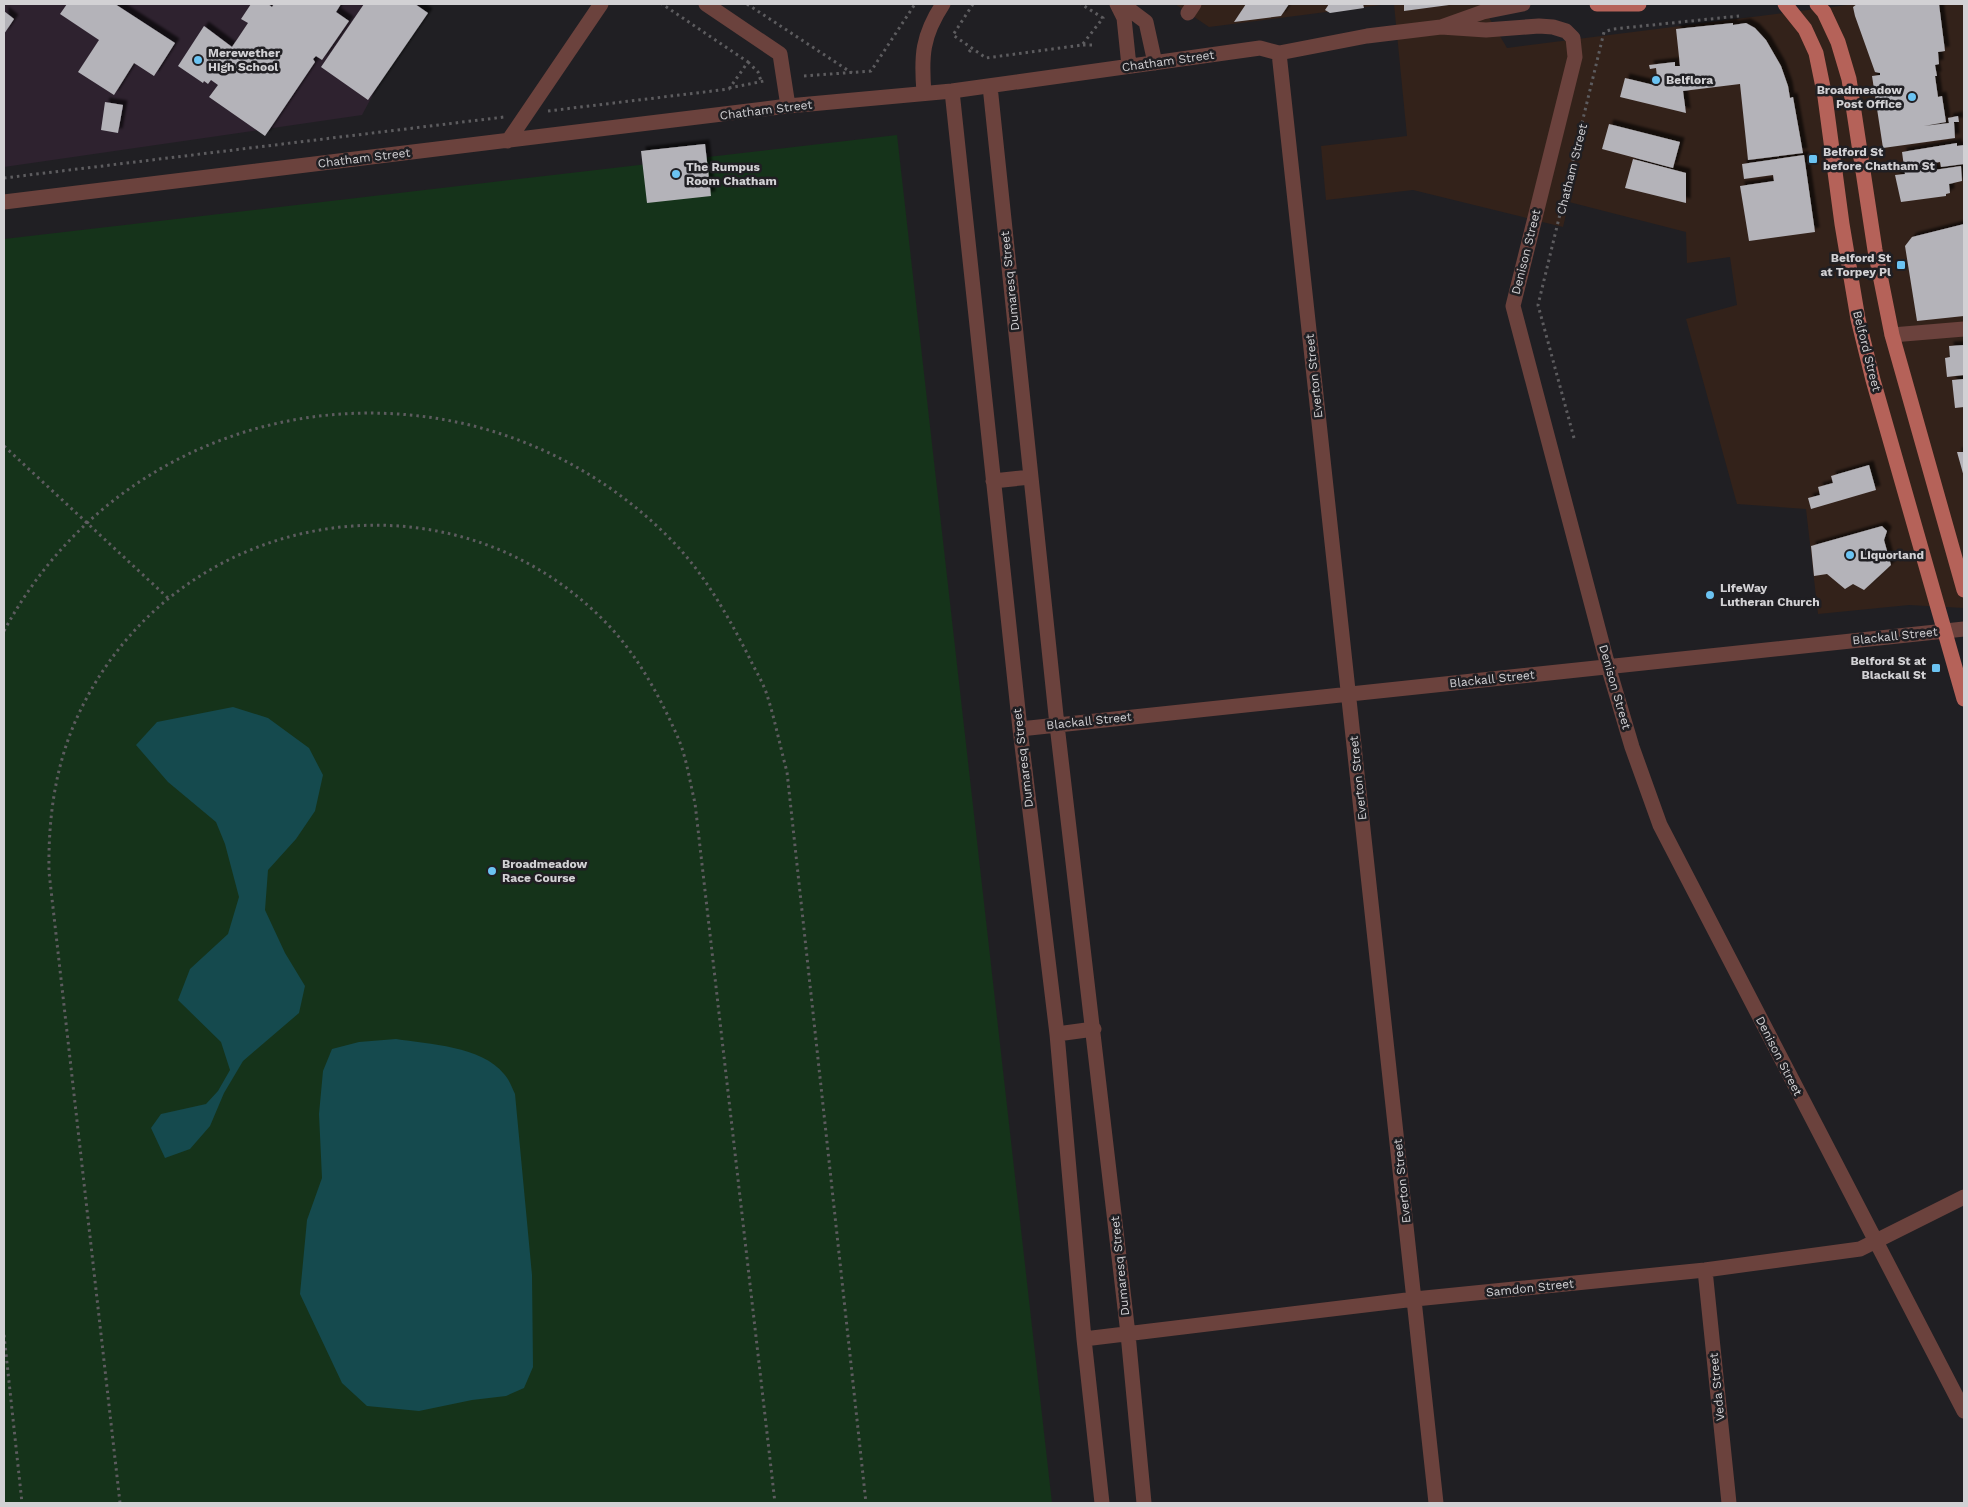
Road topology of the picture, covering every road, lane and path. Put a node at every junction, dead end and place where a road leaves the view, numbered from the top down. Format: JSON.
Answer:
{"nodes":[{"id":1,"x":601,"y":4,"type":"edge"},
{"id":2,"x":662,"y":4,"type":"edge"},
{"id":3,"x":706,"y":4,"type":"edge"},
{"id":4,"x":747,"y":4,"type":"edge"},
{"id":5,"x":915,"y":4,"type":"edge"},
{"id":6,"x":942,"y":4,"type":"edge"},
{"id":7,"x":972,"y":4,"type":"edge"},
{"id":8,"x":1081,"y":4,"type":"edge"},
{"id":9,"x":1117,"y":4,"type":"edge"},
{"id":10,"x":1122,"y":4,"type":"edge"},
{"id":11,"x":1523,"y":4,"type":"edge"},
{"id":12,"x":1597,"y":4,"type":"edge"},
{"id":13,"x":1639,"y":4,"type":"edge"},
{"id":14,"x":1785,"y":4,"type":"edge"},
{"id":15,"x":1818,"y":4,"type":"edge"},
{"id":16,"x":1739,"y":16,"type":"dead end"},
{"id":17,"x":1442,"y":27,"type":"junction"},
{"id":18,"x":1082,"y":45,"type":"junction"},
{"id":19,"x":1092,"y":45,"type":"dead end"},
{"id":20,"x":972,"y":48,"type":"junction"},
{"id":21,"x":969,"y":52,"type":"dead end"},
{"id":22,"x":1279,"y":54,"type":"junction"},
{"id":23,"x":748,"y":62,"type":"junction"},
{"id":24,"x":877,"y":62,"type":"junction"},
{"id":25,"x":1155,"y":63,"type":"junction"},
{"id":26,"x":882,"y":64,"type":"dead end"},
{"id":27,"x":1129,"y":66,"type":"junction"},
{"id":28,"x":853,"y":74,"type":"junction"},
{"id":29,"x":804,"y":76,"type":"dead end"},
{"id":30,"x":990,"y":86,"type":"junction"},
{"id":31,"x":729,"y":88,"type":"junction"},
{"id":32,"x":952,"y":90,"type":"junction"},
{"id":33,"x":924,"y":94,"type":"junction"},
{"id":34,"x":788,"y":106,"type":"junction"},
{"id":35,"x":527,"y":114,"type":"junction"},
{"id":36,"x":508,"y":141,"type":"junction"},
{"id":37,"x":4,"y":178,"type":"edge"},
{"id":38,"x":4,"y":202,"type":"edge"},
{"id":39,"x":1964,"y":329,"type":"edge"},
{"id":40,"x":1892,"y":335,"type":"junction"},
{"id":41,"x":1574,"y":438,"type":"dead end"},
{"id":42,"x":4,"y":446,"type":"edge"},
{"id":43,"x":1031,"y":477,"type":"junction"},
{"id":44,"x":993,"y":481,"type":"junction"},
{"id":45,"x":88,"y":524,"type":"junction"},
{"id":46,"x":1964,"y":590,"type":"edge"},
{"id":47,"x":168,"y":598,"type":"junction"},
{"id":48,"x":1964,"y":629,"type":"edge"},
{"id":49,"x":1945,"y":630,"type":"junction"},
{"id":50,"x":4,"y":631,"type":"edge"},
{"id":51,"x":1608,"y":666,"type":"junction"},
{"id":52,"x":1348,"y":694,"type":"junction"},
{"id":53,"x":1964,"y":699,"type":"edge"},
{"id":54,"x":1057,"y":725,"type":"junction"},
{"id":55,"x":1020,"y":729,"type":"junction"},
{"id":56,"x":1094,"y":1029,"type":"junction"},
{"id":57,"x":1057,"y":1034,"type":"junction"},
{"id":58,"x":1964,"y":1197,"type":"edge"},
{"id":59,"x":1876,"y":1242,"type":"junction"},
{"id":60,"x":1705,"y":1270,"type":"junction"},
{"id":61,"x":1415,"y":1299,"type":"junction"},
{"id":62,"x":1128,"y":1334,"type":"junction"},
{"id":63,"x":4,"y":1335,"type":"edge"},
{"id":64,"x":1084,"y":1339,"type":"junction"},
{"id":65,"x":1964,"y":1411,"type":"edge"},
{"id":66,"x":22,"y":1503,"type":"edge"},
{"id":67,"x":120,"y":1503,"type":"edge"},
{"id":68,"x":775,"y":1503,"type":"edge"},
{"id":69,"x":866,"y":1503,"type":"edge"},
{"id":70,"x":1102,"y":1503,"type":"edge"},
{"id":71,"x":1144,"y":1503,"type":"edge"},
{"id":72,"x":1436,"y":1503,"type":"edge"},
{"id":73,"x":1729,"y":1503,"type":"edge"}],
"edges":[{"from":1,"to":35,"type":"street"},
{"from":2,"to":23,"type":"path"},
{"from":3,"to":34,"type":"street"},
{"from":4,"to":28,"type":"path"},
{"from":5,"to":24,"type":"path"},
{"from":6,"to":33,"type":"street"},
{"from":7,"to":20,"type":"path"},
{"from":8,"to":18,"type":"path"},
{"from":9,"to":27,"type":"street"},
{"from":10,"to":25,"type":"street"},
{"from":11,"to":17,"type":"street","name":"Chatham Street"},
{"from":12,"to":13,"type":"main road"},
{"from":14,"to":49,"type":"main road","name":"Belford Street"},
{"from":15,"to":40,"type":"main road"},
{"from":16,"to":41,"type":"path","name":"Chatham Street"},
{"from":17,"to":22,"type":"street","name":"Chatham Street"},
{"from":17,"to":51,"type":"street","name":"Denison Street"},
{"from":18,"to":19,"type":"path"},
{"from":18,"to":20,"type":"path"},
{"from":20,"to":21,"type":"path"},
{"from":22,"to":25,"type":"street","name":"Chatham Street"},
{"from":22,"to":52,"type":"street","name":"Everton Street"},
{"from":23,"to":31,"type":"path"},
{"from":23,"to":31,"type":"path"},
{"from":24,"to":26,"type":"path"},
{"from":24,"to":28,"type":"path"},
{"from":25,"to":27,"type":"street","name":"Chatham Street"},
{"from":27,"to":30,"type":"street","name":"Chatham Street"},
{"from":28,"to":29,"type":"path"},
{"from":30,"to":32,"type":"street","name":"Chatham Street"},
{"from":30,"to":43,"type":"street","name":"Dumaresq Street"},
{"from":31,"to":35,"type":"path"},
{"from":32,"to":33,"type":"street","name":"Chatham Street"},
{"from":32,"to":44,"type":"street","name":"Dumaresq Street"},
{"from":33,"to":34,"type":"street","name":"Chatham Street"},
{"from":34,"to":36,"type":"street","name":"Chatham Street"},
{"from":35,"to":36,"type":"street"},
{"from":35,"to":37,"type":"path"},
{"from":36,"to":38,"type":"street","name":"Chatham Street"},
{"from":39,"to":40,"type":"street"},
{"from":40,"to":46,"type":"main road"},
{"from":42,"to":45,"type":"path"},
{"from":43,"to":44,"type":"street"},
{"from":43,"to":54,"type":"street","name":"Dumaresq Street"},
{"from":44,"to":55,"type":"street","name":"Dumaresq Street"},
{"from":45,"to":47,"type":"path"},
{"from":45,"to":50,"type":"path"},
{"from":45,"to":69,"type":"path"},
{"from":47,"to":67,"type":"path"},
{"from":47,"to":68,"type":"path"},
{"from":48,"to":49,"type":"street","name":"Blackall Street"},
{"from":49,"to":51,"type":"street","name":"Blackall Street"},
{"from":49,"to":53,"type":"main road","name":"Belford Street"},
{"from":51,"to":52,"type":"street","name":"Blackall Street"},
{"from":51,"to":59,"type":"street","name":"Denison Street"},
{"from":52,"to":54,"type":"street","name":"Blackall Street"},
{"from":52,"to":61,"type":"street","name":"Everton Street"},
{"from":54,"to":55,"type":"street","name":"Blackall Street"},
{"from":54,"to":56,"type":"street","name":"Dumaresq Street"},
{"from":55,"to":57,"type":"street","name":"Dumaresq Street"},
{"from":56,"to":57,"type":"street"},
{"from":56,"to":62,"type":"street","name":"Dumaresq Street"},
{"from":57,"to":64,"type":"street","name":"Dumaresq Street"},
{"from":58,"to":59,"type":"street","name":"Samdon Street"},
{"from":59,"to":60,"type":"street","name":"Samdon Street"},
{"from":59,"to":65,"type":"street","name":"Denison Street"},
{"from":60,"to":61,"type":"street","name":"Samdon Street"},
{"from":60,"to":73,"type":"street","name":"Veda Street"},
{"from":61,"to":62,"type":"street","name":"Samdon Street"},
{"from":61,"to":72,"type":"street","name":"Everton Street"},
{"from":62,"to":64,"type":"street","name":"Samdon Street"},
{"from":62,"to":71,"type":"street","name":"Dumaresq Street"},
{"from":63,"to":66,"type":"path"},
{"from":64,"to":70,"type":"street","name":"Dumaresq Street"}]}
